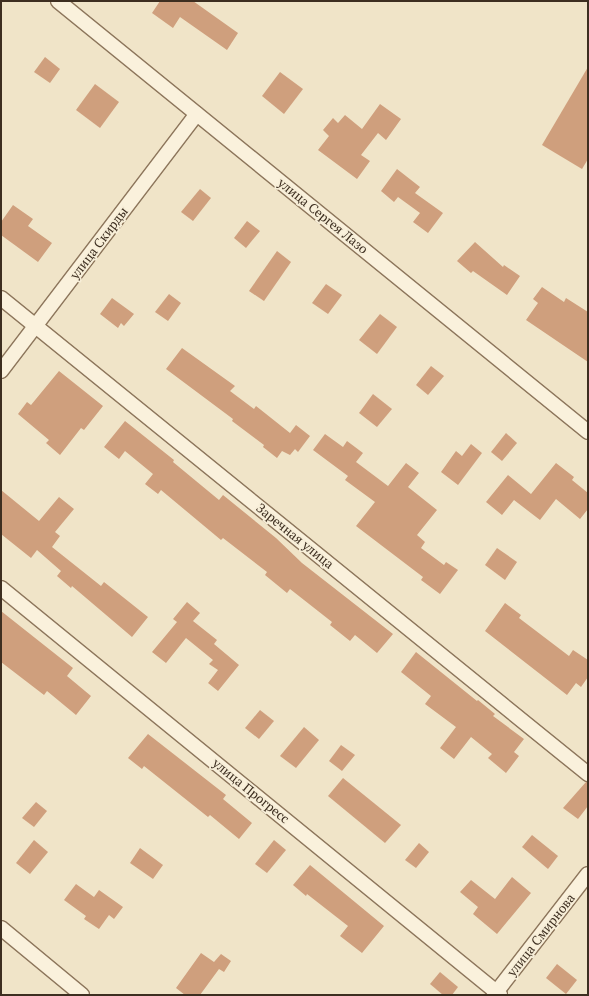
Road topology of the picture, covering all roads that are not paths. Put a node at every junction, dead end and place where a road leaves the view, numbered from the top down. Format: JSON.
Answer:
{"nodes":[{"id":1,"x":58,"y":1,"type":"edge"},
{"id":2,"x":197,"y":114,"type":"junction"},
{"id":3,"x":1,"y":298,"type":"edge"},
{"id":4,"x":36,"y":326,"type":"junction"},
{"id":5,"x":1,"y":371,"type":"edge"},
{"id":6,"x":588,"y":432,"type":"edge"},
{"id":7,"x":1,"y":588,"type":"edge"},
{"id":8,"x":588,"y":774,"type":"edge"},
{"id":9,"x":588,"y":874,"type":"edge"},
{"id":10,"x":1,"y":928,"type":"edge"},
{"id":11,"x":497,"y":994,"type":"edge"},
{"id":12,"x":82,"y":995,"type":"edge"}],
"edges":[{"from":1,"to":2,"type":"street","name":"улица Сергея Лазо"},
{"from":2,"to":4,"type":"street","name":"улица Скирды"},
{"from":2,"to":6,"type":"street","name":"улица Сергея Лазо"},
{"from":3,"to":4,"type":"street","name":"Заречная улица"},
{"from":4,"to":5,"type":"street","name":"улица Скирды"},
{"from":4,"to":8,"type":"street","name":"Заречная улица"},
{"from":7,"to":11,"type":"street","name":"улица Прогресс"},
{"from":9,"to":11,"type":"street","name":"улица Смирнова"},
{"from":10,"to":12,"type":"street"}]}
